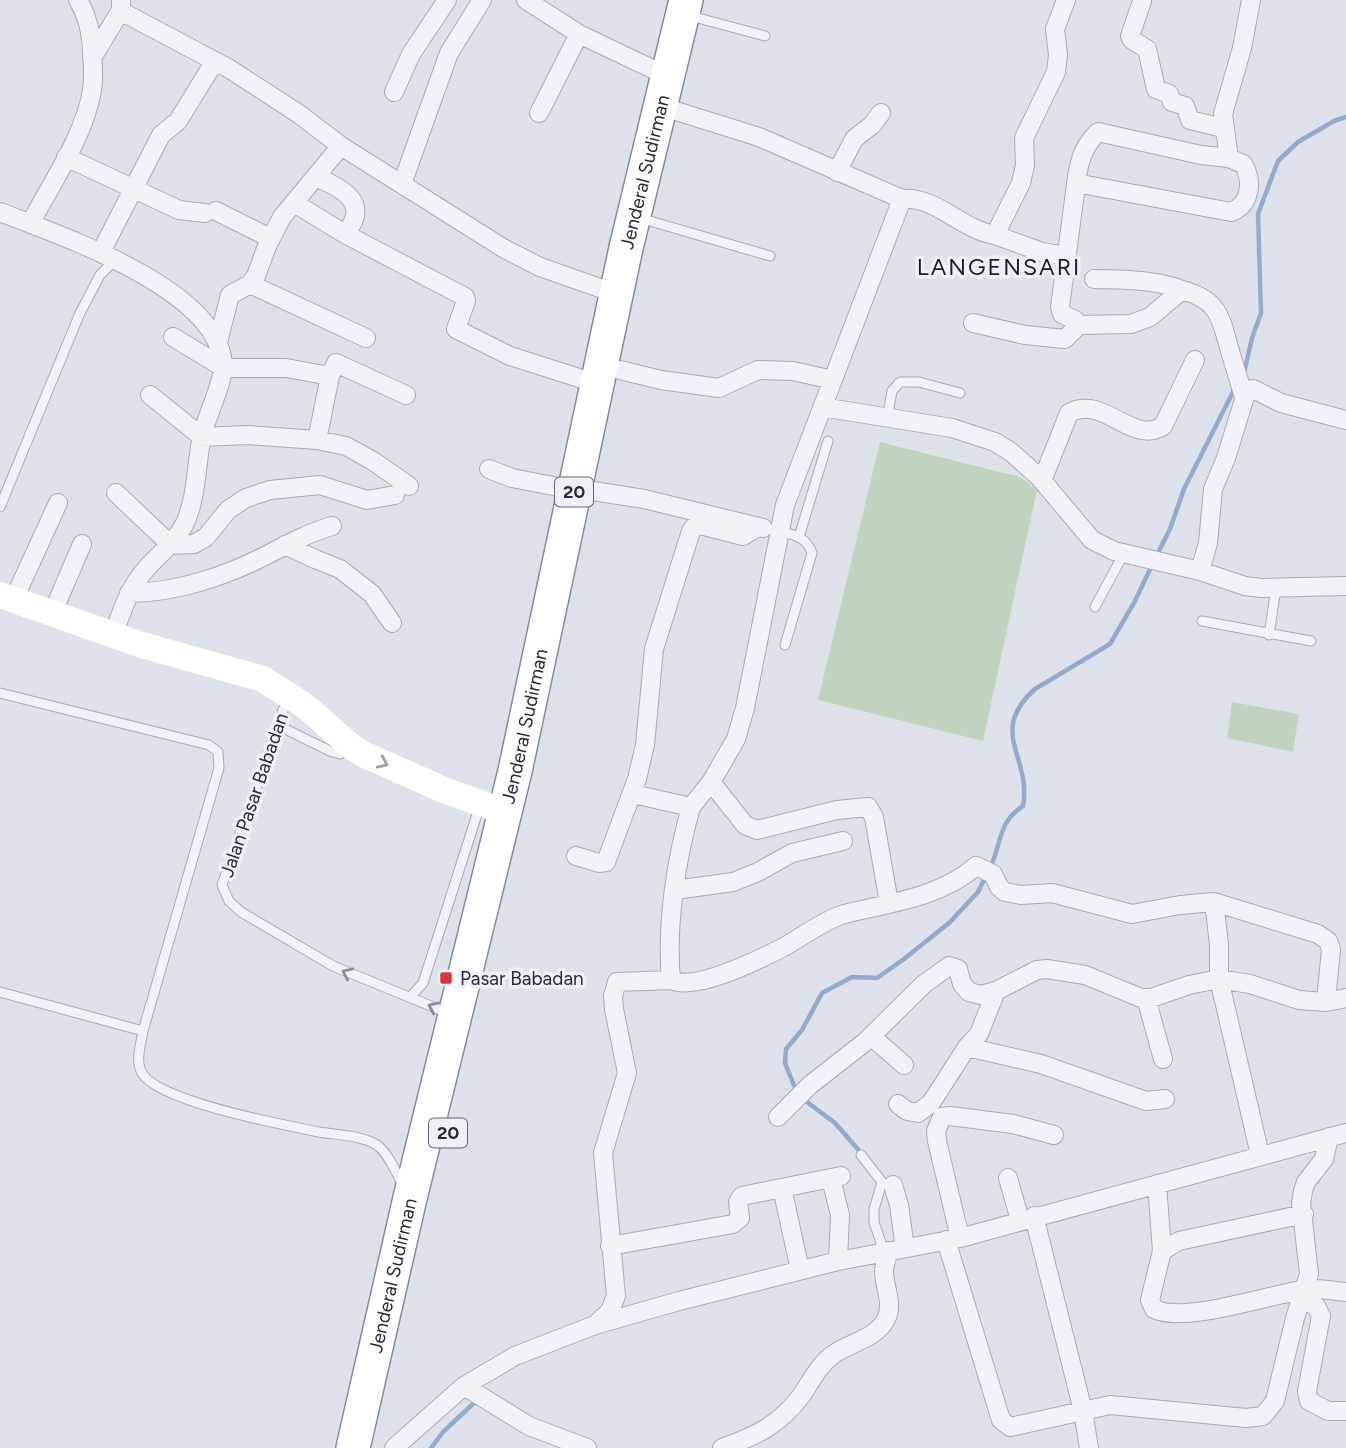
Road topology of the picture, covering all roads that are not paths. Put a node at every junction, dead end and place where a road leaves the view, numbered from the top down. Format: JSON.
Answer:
{"nodes":[{"id":1,"x":78,"y":0,"type":"edge"},
{"id":2,"x":447,"y":0,"type":"edge"},
{"id":3,"x":482,"y":0,"type":"edge"},
{"id":4,"x":526,"y":0,"type":"edge"},
{"id":5,"x":1066,"y":0,"type":"edge"},
{"id":6,"x":1140,"y":0,"type":"edge"},
{"id":7,"x":1251,"y":0,"type":"edge"},
{"id":8,"x":121,"y":5,"type":"edge"},
{"id":9,"x":695,"y":6,"type":"edge"},
{"id":10,"x":579,"y":34,"type":"junction"},
{"id":11,"x":765,"y":36,"type":"dead end"},
{"id":12,"x":92,"y":58,"type":"junction"},
{"id":13,"x":215,"y":61,"type":"junction"},
{"id":14,"x":667,"y":76,"type":"junction"},
{"id":15,"x":394,"y":92,"type":"dead end"},
{"id":16,"x":676,"y":111,"type":"junction"},
{"id":17,"x":539,"y":113,"type":"dead end"},
{"id":18,"x":881,"y":113,"type":"dead end"},
{"id":19,"x":1223,"y":128,"type":"junction"},
{"id":20,"x":341,"y":146,"type":"junction"},
{"id":21,"x":66,"y":157,"type":"junction"},
{"id":22,"x":1229,"y":158,"type":"junction"},
{"id":23,"x":837,"y":172,"type":"junction"},
{"id":24,"x":314,"y":177,"type":"junction"},
{"id":25,"x":1076,"y":183,"type":"junction"},
{"id":26,"x":402,"y":184,"type":"junction"},
{"id":27,"x":133,"y":187,"type":"junction"},
{"id":28,"x":902,"y":199,"type":"junction"},
{"id":29,"x":294,"y":203,"type":"junction"},
{"id":30,"x":0,"y":212,"type":"edge"},
{"id":31,"x":650,"y":221,"type":"junction"},
{"id":32,"x":30,"y":224,"type":"junction"},
{"id":33,"x":345,"y":234,"type":"junction"},
{"id":34,"x":995,"y":235,"type":"junction"},
{"id":35,"x":270,"y":238,"type":"junction"},
{"id":36,"x":108,"y":256,"type":"junction"},
{"id":37,"x":770,"y":256,"type":"dead end"},
{"id":38,"x":1066,"y":256,"type":"junction"},
{"id":39,"x":1094,"y":279,"type":"dead end"},
{"id":40,"x":250,"y":284,"type":"junction"},
{"id":41,"x":1182,"y":290,"type":"junction"},
{"id":42,"x":617,"y":294,"type":"junction"},
{"id":43,"x":973,"y":323,"type":"dead end"},
{"id":44,"x":1079,"y":326,"type":"junction"},
{"id":45,"x":173,"y":337,"type":"dead end"},
{"id":46,"x":366,"y":338,"type":"dead end"},
{"id":47,"x":218,"y":342,"type":"junction"},
{"id":48,"x":1195,"y":359,"type":"dead end"},
{"id":49,"x":224,"y":368,"type":"junction"},
{"id":50,"x":330,"y":376,"type":"junction"},
{"id":51,"x":609,"y":377,"type":"junction"},
{"id":52,"x":833,"y":380,"type":"junction"},
{"id":53,"x":960,"y":393,"type":"dead end"},
{"id":54,"x":406,"y":395,"type":"dead end"},
{"id":55,"x":150,"y":396,"type":"dead end"},
{"id":56,"x":1244,"y":397,"type":"junction"},
{"id":57,"x":822,"y":407,"type":"junction"},
{"id":58,"x":887,"y":419,"type":"junction"},
{"id":59,"x":1346,"y":420,"type":"edge"},
{"id":60,"x":202,"y":437,"type":"junction"},
{"id":61,"x":317,"y":440,"type":"junction"},
{"id":62,"x":828,"y":441,"type":"dead end"},
{"id":63,"x":489,"y":469,"type":"dead end"},
{"id":64,"x":1042,"y":481,"type":"junction"},
{"id":65,"x":583,"y":490,"type":"junction"},
{"id":66,"x":116,"y":493,"type":"dead end"},
{"id":67,"x":58,"y":503,"type":"dead end"},
{"id":68,"x":0,"y":507,"type":"edge"},
{"id":69,"x":332,"y":526,"type":"dead end"},
{"id":70,"x":758,"y":527,"type":"junction"},
{"id":71,"x":779,"y":532,"type":"junction"},
{"id":72,"x":799,"y":537,"type":"junction"},
{"id":73,"x":82,"y":544,"type":"dead end"},
{"id":74,"x":171,"y":545,"type":"junction"},
{"id":75,"x":285,"y":545,"type":"junction"},
{"id":76,"x":1124,"y":553,"type":"junction"},
{"id":77,"x":1200,"y":571,"type":"junction"},
{"id":78,"x":1346,"y":586,"type":"edge"},
{"id":79,"x":1276,"y":588,"type":"junction"},
{"id":80,"x":129,"y":593,"type":"junction"},
{"id":81,"x":7,"y":597,"type":"edge"},
{"id":82,"x":1095,"y":607,"type":"dead end"},
{"id":83,"x":52,"y":614,"type":"junction"},
{"id":84,"x":1202,"y":621,"type":"dead end"},
{"id":85,"x":392,"y":623,"type":"dead end"},
{"id":86,"x":113,"y":635,"type":"junction"},
{"id":87,"x":1269,"y":635,"type":"junction"},
{"id":88,"x":1311,"y":641,"type":"dead end"},
{"id":89,"x":785,"y":645,"type":"dead end"},
{"id":90,"x":0,"y":693,"type":"edge"},
{"id":91,"x":289,"y":694,"type":"junction"},
{"id":92,"x":279,"y":726,"type":"junction"},
{"id":93,"x":352,"y":748,"type":"junction"},
{"id":94,"x":711,"y":782,"type":"junction"},
{"id":95,"x":633,"y":794,"type":"junction"},
{"id":96,"x":691,"y":807,"type":"junction"},
{"id":97,"x":493,"y":808,"type":"junction"},
{"id":98,"x":843,"y":841,"type":"dead end"},
{"id":99,"x":576,"y":856,"type":"dead end"},
{"id":100,"x":675,"y":890,"type":"junction"},
{"id":101,"x":1214,"y":902,"type":"junction"},
{"id":102,"x":889,"y":903,"type":"junction"},
{"id":103,"x":1219,"y":979,"type":"junction"},
{"id":104,"x":671,"y":980,"type":"junction"},
{"id":105,"x":996,"y":990,"type":"junction"},
{"id":106,"x":0,"y":992,"type":"edge"},
{"id":107,"x":411,"y":996,"type":"junction"},
{"id":108,"x":1146,"y":998,"type":"junction"},
{"id":109,"x":1346,"y":998,"type":"edge"},
{"id":110,"x":1326,"y":1002,"type":"junction"},
{"id":111,"x":456,"y":1016,"type":"junction"},
{"id":112,"x":143,"y":1031,"type":"junction"},
{"id":113,"x":871,"y":1036,"type":"junction"},
{"id":114,"x":967,"y":1047,"type":"junction"},
{"id":115,"x":1163,"y":1059,"type":"dead end"},
{"id":116,"x":904,"y":1065,"type":"dead end"},
{"id":117,"x":1164,"y":1099,"type":"dead end"},
{"id":118,"x":898,"y":1104,"type":"dead end"},
{"id":119,"x":778,"y":1116,"type":"dead end"},
{"id":120,"x":1054,"y":1135,"type":"dead end"},
{"id":121,"x":1337,"y":1135,"type":"edge"},
{"id":122,"x":861,"y":1155,"type":"dead end"},
{"id":123,"x":1260,"y":1155,"type":"junction"},
{"id":124,"x":1008,"y":1178,"type":"dead end"},
{"id":125,"x":1157,"y":1184,"type":"junction"},
{"id":126,"x":893,"y":1185,"type":"dead end"},
{"id":127,"x":782,"y":1188,"type":"junction"},
{"id":128,"x":416,"y":1199,"type":"junction"},
{"id":129,"x":1304,"y":1214,"type":"junction"},
{"id":130,"x":1027,"y":1218,"type":"junction"},
{"id":131,"x":953,"y":1239,"type":"junction"},
{"id":132,"x":610,"y":1246,"type":"junction"},
{"id":133,"x":893,"y":1250,"type":"junction"},
{"id":134,"x":1162,"y":1251,"type":"junction"},
{"id":135,"x":838,"y":1261,"type":"junction"},
{"id":136,"x":800,"y":1270,"type":"junction"},
{"id":137,"x":1346,"y":1292,"type":"edge"},
{"id":138,"x":1304,"y":1294,"type":"junction"},
{"id":139,"x":595,"y":1325,"type":"junction"},
{"id":140,"x":464,"y":1386,"type":"junction"},
{"id":141,"x":1083,"y":1411,"type":"junction"},
{"id":142,"x":1346,"y":1411,"type":"edge"},
{"id":143,"x":353,"y":1448,"type":"edge"},
{"id":144,"x":373,"y":1448,"type":"edge"},
{"id":145,"x":394,"y":1448,"type":"edge"},
{"id":146,"x":587,"y":1448,"type":"edge"},
{"id":147,"x":722,"y":1448,"type":"edge"},
{"id":148,"x":1088,"y":1448,"type":"edge"}],
"edges":[{"from":1,"to":12,"type":"street"},
{"from":2,"to":15,"type":"street"},
{"from":3,"to":26,"type":"street"},
{"from":4,"to":10,"type":"street"},
{"from":5,"to":34,"type":"street"},
{"from":6,"to":19,"type":"street"},
{"from":7,"to":19,"type":"street"},
{"from":8,"to":12,"type":"street"},
{"from":8,"to":13,"type":"street"},
{"from":9,"to":11,"type":"lane"},
{"from":9,"to":14,"type":"highway","name":"Jenderal Sudirman","number":"20"},
{"from":9,"to":16,"type":"highway","name":"Jenderal Sudirman","number":"20"},
{"from":10,"to":14,"type":"street"},
{"from":10,"to":17,"type":"street"},
{"from":12,"to":21,"type":"street"},
{"from":13,"to":20,"type":"street"},
{"from":13,"to":27,"type":"street"},
{"from":14,"to":42,"type":"highway","name":"Jenderal Sudirman","number":"20"},
{"from":16,"to":23,"type":"street"},
{"from":16,"to":31,"type":"highway","name":"Jenderal Sudirman","number":"20"},
{"from":18,"to":23,"type":"street"},
{"from":19,"to":22,"type":"street"},
{"from":20,"to":24,"type":"street"},
{"from":20,"to":26,"type":"street"},
{"from":21,"to":27,"type":"street"},
{"from":21,"to":32,"type":"street"},
{"from":22,"to":25,"type":"street"},
{"from":22,"to":25,"type":"street"},
{"from":23,"to":28,"type":"street"},
{"from":24,"to":29,"type":"street"},
{"from":24,"to":33,"type":"street"},
{"from":25,"to":38,"type":"street"},
{"from":26,"to":42,"type":"street"},
{"from":27,"to":35,"type":"street"},
{"from":27,"to":36,"type":"street"},
{"from":28,"to":34,"type":"street"},
{"from":28,"to":52,"type":"street"},
{"from":29,"to":33,"type":"street"},
{"from":29,"to":35,"type":"street"},
{"from":30,"to":32,"type":"street"},
{"from":31,"to":37,"type":"lane"},
{"from":31,"to":51,"type":"highway","name":"Jenderal Sudirman","number":"20"},
{"from":32,"to":36,"type":"street"},
{"from":33,"to":51,"type":"street"},
{"from":34,"to":38,"type":"street"},
{"from":35,"to":40,"type":"street"},
{"from":36,"to":47,"type":"street"},
{"from":36,"to":68,"type":"lane"},
{"from":38,"to":44,"type":"street"},
{"from":39,"to":41,"type":"street"},
{"from":40,"to":46,"type":"street"},
{"from":40,"to":47,"type":"street"},
{"from":41,"to":44,"type":"street"},
{"from":41,"to":56,"type":"street"},
{"from":42,"to":51,"type":"highway","name":"Jenderal Sudirman","number":"20"},
{"from":43,"to":44,"type":"street"},
{"from":45,"to":49,"type":"street"},
{"from":47,"to":49,"type":"street"},
{"from":48,"to":64,"type":"street"},
{"from":49,"to":50,"type":"street"},
{"from":49,"to":60,"type":"street"},
{"from":50,"to":54,"type":"street"},
{"from":50,"to":61,"type":"street"},
{"from":51,"to":52,"type":"street"},
{"from":51,"to":65,"type":"highway","name":"Jenderal Sudirman","number":"20"},
{"from":52,"to":57,"type":"street"},
{"from":53,"to":58,"type":"lane"},
{"from":55,"to":60,"type":"street"},
{"from":56,"to":59,"type":"street"},
{"from":56,"to":77,"type":"street"},
{"from":57,"to":58,"type":"street"},
{"from":57,"to":71,"type":"street"},
{"from":58,"to":64,"type":"street"},
{"from":60,"to":61,"type":"street"},
{"from":60,"to":74,"type":"street"},
{"from":61,"to":74,"type":"street"},
{"from":62,"to":72,"type":"lane"},
{"from":63,"to":65,"type":"street"},
{"from":64,"to":76,"type":"street"},
{"from":65,"to":70,"type":"street"},
{"from":65,"to":97,"type":"highway","name":"Jenderal Sudirman","number":"20"},
{"from":65,"to":144,"type":"highway","name":"Jenderal Sudirman","number":"20"},
{"from":66,"to":74,"type":"street"},
{"from":67,"to":81,"type":"street"},
{"from":69,"to":75,"type":"street"},
{"from":70,"to":71,"type":"street"},
{"from":70,"to":95,"type":"street"},
{"from":71,"to":72,"type":"lane"},
{"from":71,"to":94,"type":"street"},
{"from":72,"to":89,"type":"lane"},
{"from":73,"to":83,"type":"street"},
{"from":74,"to":80,"type":"street"},
{"from":75,"to":80,"type":"street"},
{"from":75,"to":85,"type":"street"},
{"from":76,"to":77,"type":"street"},
{"from":76,"to":82,"type":"lane"},
{"from":77,"to":79,"type":"street"},
{"from":78,"to":79,"type":"street"},
{"from":79,"to":87,"type":"lane"},
{"from":80,"to":86,"type":"street"},
{"from":81,"to":83,"type":"street"},
{"from":83,"to":86,"type":"street"},
{"from":84,"to":87,"type":"lane"},
{"from":86,"to":91,"type":"street"},
{"from":87,"to":88,"type":"lane"},
{"from":90,"to":112,"type":"lane"},
{"from":91,"to":92,"type":"lane","name":"Jalan Pasar Babadan"},
{"from":91,"to":93,"type":"street"},
{"from":92,"to":93,"type":"lane"},
{"from":107,"to":92,"type":"lane","name":"Jalan Pasar Babadan","one_way":true},
{"from":93,"to":97,"type":"street","one_way":true},
{"from":94,"to":96,"type":"street"},
{"from":94,"to":102,"type":"street"},
{"from":95,"to":96,"type":"street"},
{"from":95,"to":99,"type":"street"},
{"from":96,"to":100,"type":"street"},
{"from":97,"to":107,"type":"lane"},
{"from":97,"to":111,"type":"highway","name":"Jenderal Sudirman","number":"20"},
{"from":98,"to":100,"type":"street"},
{"from":100,"to":104,"type":"street"},
{"from":101,"to":102,"type":"street"},
{"from":101,"to":103,"type":"street"},
{"from":101,"to":110,"type":"street"},
{"from":102,"to":104,"type":"street"},
{"from":103,"to":108,"type":"street"},
{"from":103,"to":110,"type":"street"},
{"from":103,"to":123,"type":"street"},
{"from":104,"to":132,"type":"street"},
{"from":105,"to":108,"type":"street"},
{"from":105,"to":113,"type":"street"},
{"from":105,"to":114,"type":"street"},
{"from":106,"to":112,"type":"lane"},
{"from":111,"to":107,"type":"lane","name":"Jalan Pasar Babadan","one_way":true},
{"from":108,"to":115,"type":"street"},
{"from":109,"to":110,"type":"street"},
{"from":111,"to":128,"type":"highway","name":"Jenderal Sudirman","number":"20"},
{"from":112,"to":128,"type":"lane"},
{"from":113,"to":116,"type":"street"},
{"from":113,"to":119,"type":"street"},
{"from":114,"to":117,"type":"street"},
{"from":114,"to":118,"type":"street"},
{"from":120,"to":131,"type":"street"},
{"from":121,"to":123,"type":"street"},
{"from":121,"to":129,"type":"street"},
{"from":122,"to":133,"type":"lane"},
{"from":123,"to":125,"type":"street"},
{"from":124,"to":130,"type":"street"},
{"from":125,"to":130,"type":"street"},
{"from":125,"to":134,"type":"street"},
{"from":126,"to":133,"type":"street"},
{"from":127,"to":132,"type":"street"},
{"from":127,"to":135,"type":"street"},
{"from":127,"to":136,"type":"street"},
{"from":128,"to":143,"type":"highway","name":"Jenderal Sudirman","number":"20"},
{"from":129,"to":134,"type":"street"},
{"from":129,"to":138,"type":"street"},
{"from":130,"to":131,"type":"street"},
{"from":130,"to":141,"type":"street"},
{"from":131,"to":133,"type":"street"},
{"from":131,"to":141,"type":"street"},
{"from":132,"to":139,"type":"street"},
{"from":133,"to":135,"type":"street"},
{"from":133,"to":147,"type":"street"},
{"from":134,"to":138,"type":"street"},
{"from":135,"to":136,"type":"street"},
{"from":136,"to":139,"type":"street"},
{"from":137,"to":138,"type":"street"},
{"from":138,"to":141,"type":"street"},
{"from":138,"to":142,"type":"street"},
{"from":139,"to":140,"type":"street"},
{"from":140,"to":145,"type":"street"},
{"from":140,"to":146,"type":"street"},
{"from":141,"to":148,"type":"street"}]}
